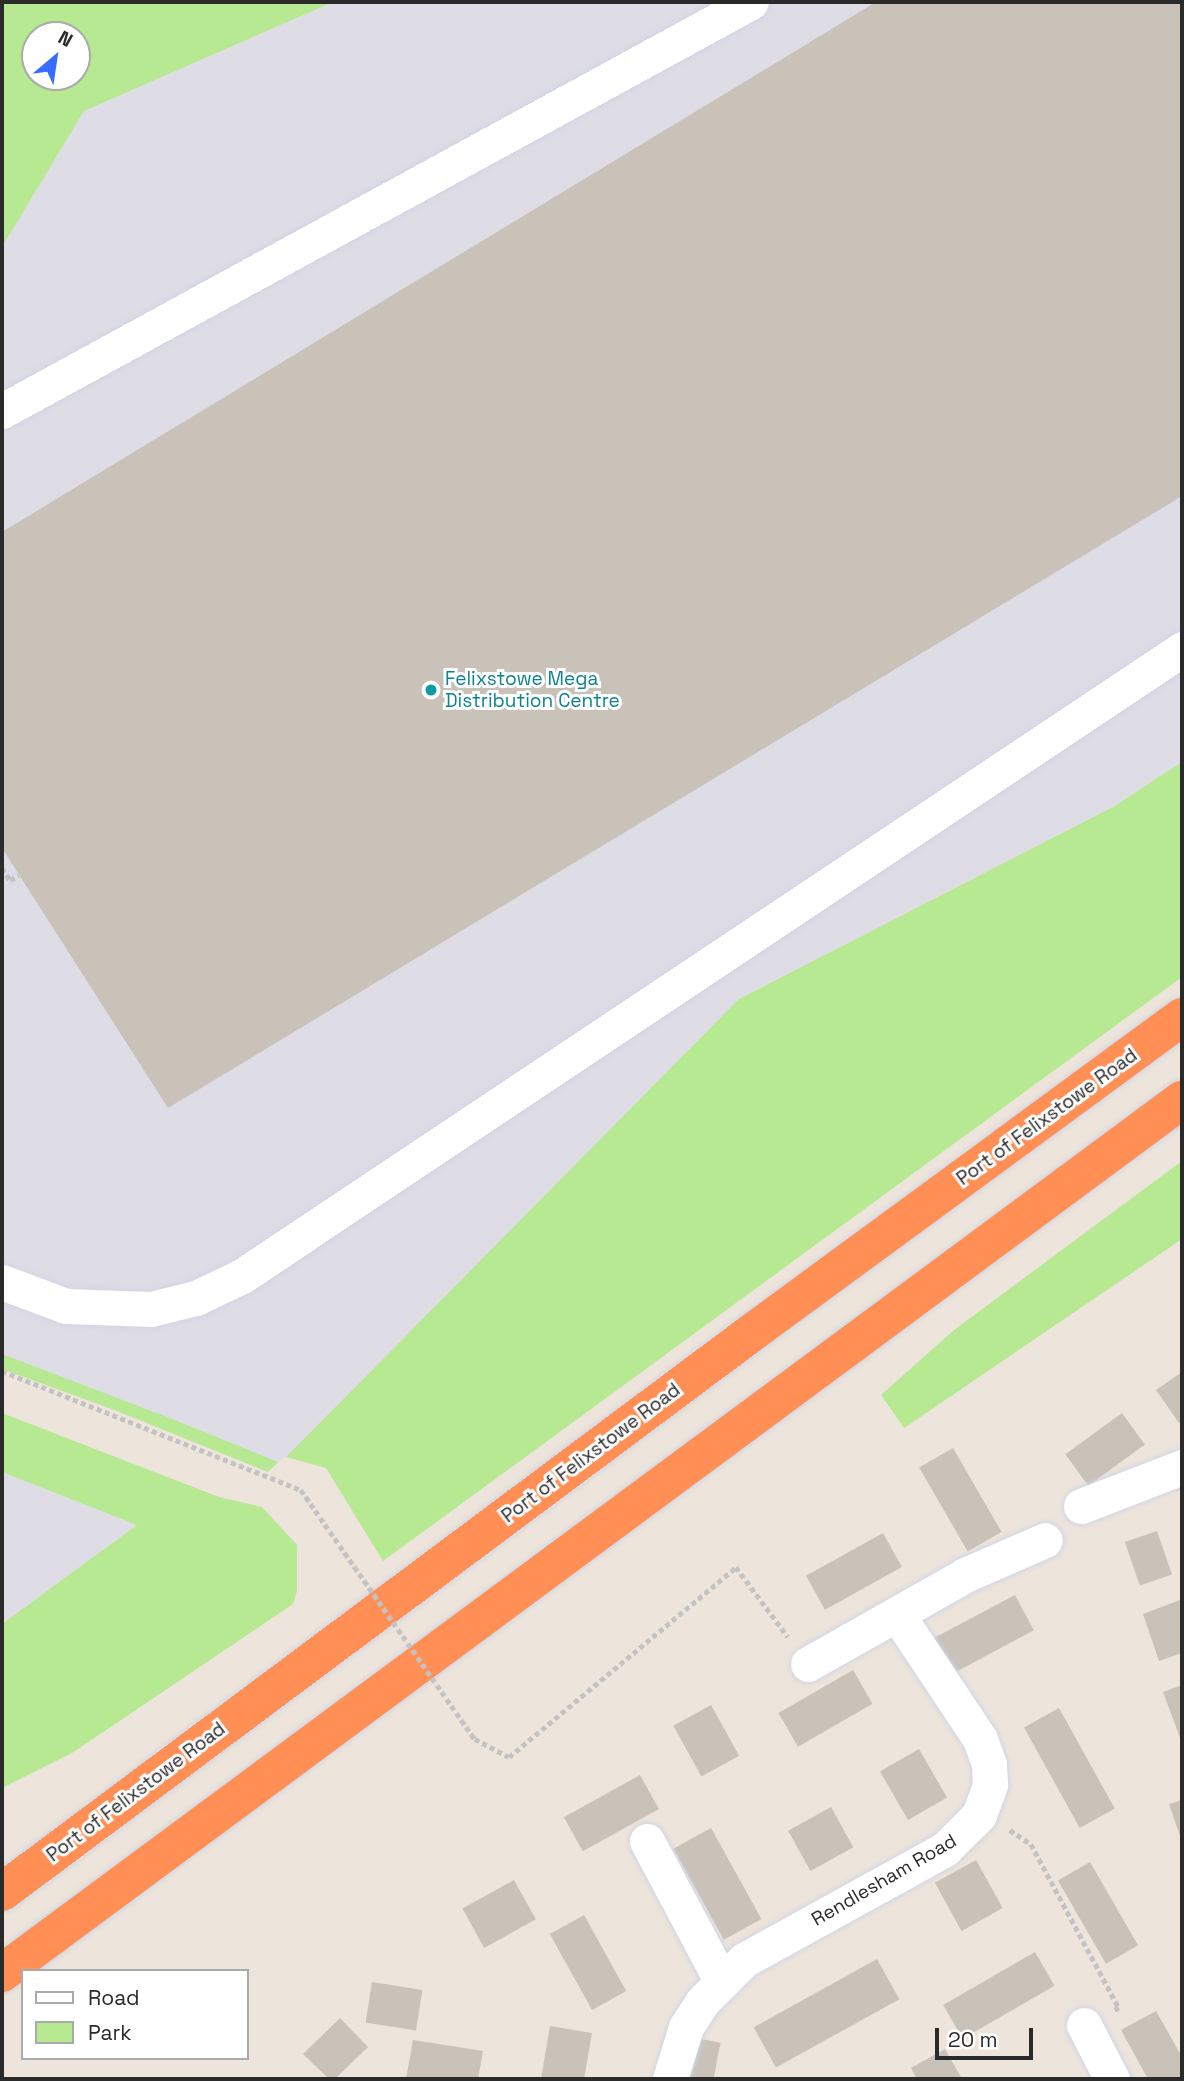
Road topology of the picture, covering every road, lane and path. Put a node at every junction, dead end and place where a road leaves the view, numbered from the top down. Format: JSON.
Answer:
{"nodes":[{"id":1,"x":751,"y":2,"type":"edge"},
{"id":2,"x":2,"y":411,"type":"edge"},
{"id":3,"x":1182,"y":649,"type":"edge"},
{"id":4,"x":2,"y":867,"type":"edge"},
{"id":5,"x":19,"y":875,"type":"dead end"},
{"id":6,"x":1182,"y":1017,"type":"edge"},
{"id":7,"x":1182,"y":1100,"type":"edge"},
{"id":8,"x":2,"y":1282,"type":"edge"},
{"id":9,"x":2,"y":1371,"type":"edge"},
{"id":10,"x":1182,"y":1466,"type":"edge"},
{"id":11,"x":1081,"y":1506,"type":"dead end"},
{"id":12,"x":1045,"y":1540,"type":"dead end"},
{"id":13,"x":897,"y":1614,"type":"junction"},
{"id":14,"x":808,"y":1664,"type":"joint"},
{"id":15,"x":979,"y":1815,"type":"junction"},
{"id":16,"x":647,"y":1841,"type":"dead end"},
{"id":17,"x":2,"y":1892,"type":"edge"},
{"id":18,"x":2,"y":1973,"type":"edge"},
{"id":19,"x":720,"y":1980,"type":"junction"},
{"id":20,"x":1084,"y":2025,"type":"joint"},
{"id":21,"x":670,"y":2079,"type":"edge"},
{"id":22,"x":1112,"y":2079,"type":"edge"}],
"edges":[{"from":1,"to":2,"type":"street"},
{"from":3,"to":8,"type":"street"},
{"from":4,"to":5,"type":"path"},
{"from":6,"to":17,"type":"highway","name":"Port of Felixstowe Road"},
{"from":7,"to":18,"type":"highway"},
{"from":9,"to":14,"type":"path","bridge":true},
{"from":10,"to":11,"type":"street"},
{"from":12,"to":13,"type":"street"},
{"from":13,"to":14,"type":"street"},
{"from":13,"to":15,"type":"street","name":"Rendlesham Road"},
{"from":15,"to":19,"type":"street","name":"Rendlesham Road"},
{"from":15,"to":20,"type":"path"},
{"from":16,"to":19,"type":"street"},
{"from":19,"to":21,"type":"street","name":"Rendlesham Road"},
{"from":20,"to":22,"type":"street"}]}
